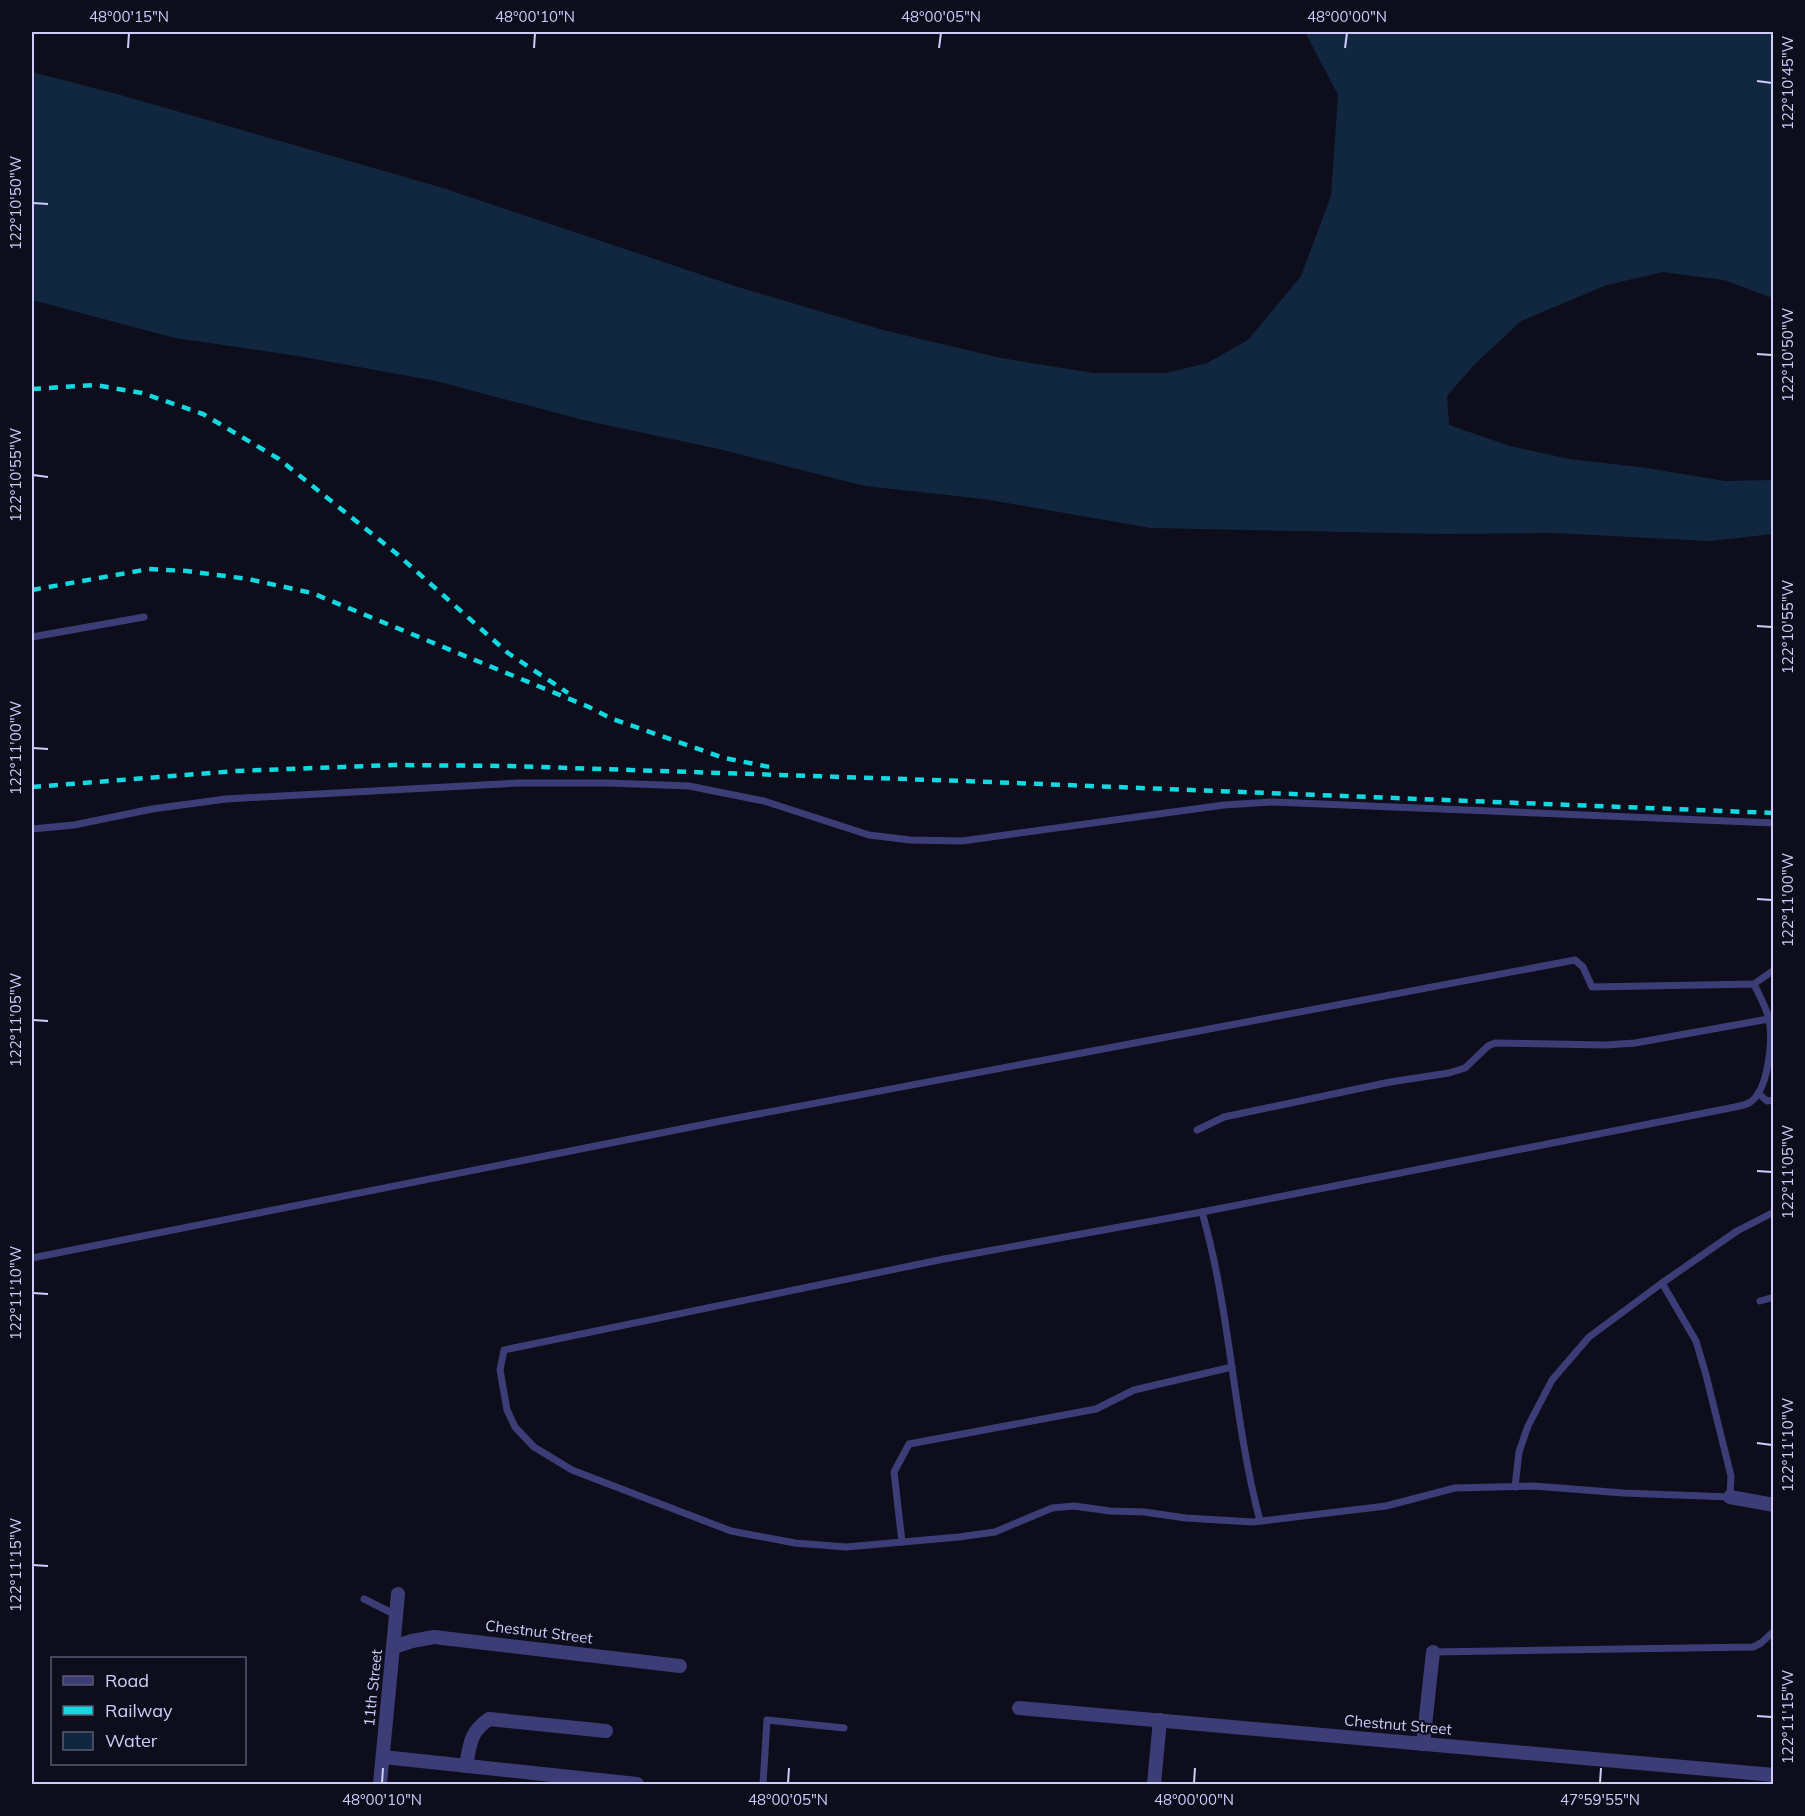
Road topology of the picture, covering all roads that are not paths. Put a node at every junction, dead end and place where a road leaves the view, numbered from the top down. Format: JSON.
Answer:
{"nodes":[{"id":1,"x":144,"y":616,"type":"dead end"},
{"id":2,"x":32,"y":637,"type":"edge"},
{"id":3,"x":1773,"y":823,"type":"edge"},
{"id":4,"x":32,"y":829,"type":"edge"},
{"id":5,"x":1773,"y":970,"type":"edge"},
{"id":6,"x":1754,"y":984,"type":"junction"},
{"id":7,"x":1771,"y":1018,"type":"edge"},
{"id":8,"x":1758,"y":1093,"type":"junction"},
{"id":9,"x":1773,"y":1100,"type":"edge"},
{"id":10,"x":1197,"y":1130,"type":"dead end"},
{"id":11,"x":1202,"y":1212,"type":"junction"},
{"id":12,"x":1773,"y":1212,"type":"edge"},
{"id":13,"x":32,"y":1258,"type":"edge"},
{"id":14,"x":1662,"y":1283,"type":"junction"},
{"id":15,"x":1773,"y":1297,"type":"edge"},
{"id":16,"x":1760,"y":1302,"type":"dead end"},
{"id":17,"x":1232,"y":1367,"type":"junction"},
{"id":18,"x":1515,"y":1487,"type":"junction"},
{"id":19,"x":1730,"y":1497,"type":"junction"},
{"id":20,"x":1771,"y":1501,"type":"edge"},
{"id":21,"x":1260,"y":1521,"type":"junction"},
{"id":22,"x":902,"y":1542,"type":"junction"},
{"id":23,"x":398,"y":1594,"type":"dead end"},
{"id":24,"x":364,"y":1599,"type":"dead end"},
{"id":25,"x":396,"y":1615,"type":"junction"},
{"id":26,"x":1773,"y":1631,"type":"edge"},
{"id":27,"x":394,"y":1647,"type":"junction"},
{"id":28,"x":1433,"y":1652,"type":"joint"},
{"id":29,"x":680,"y":1666,"type":"dead end"},
{"id":30,"x":1019,"y":1708,"type":"dead end"},
{"id":31,"x":1160,"y":1720,"type":"junction"},
{"id":32,"x":844,"y":1728,"type":"dead end"},
{"id":33,"x":606,"y":1731,"type":"dead end"},
{"id":34,"x":1423,"y":1744,"type":"junction"},
{"id":35,"x":383,"y":1757,"type":"junction"},
{"id":36,"x":466,"y":1766,"type":"junction"},
{"id":37,"x":1773,"y":1775,"type":"edge"},
{"id":38,"x":380,"y":1785,"type":"edge"},
{"id":39,"x":637,"y":1785,"type":"edge"},
{"id":40,"x":762,"y":1785,"type":"edge"},
{"id":41,"x":1154,"y":1785,"type":"edge"}],
"edges":[{"from":1,"to":2,"type":"lane"},
{"from":3,"to":4,"type":"lane"},
{"from":5,"to":6,"type":"lane"},
{"from":6,"to":7,"type":"lane"},
{"from":6,"to":13,"type":"lane"},
{"from":7,"to":8,"type":"lane"},
{"from":7,"to":10,"type":"lane"},
{"from":8,"to":9,"type":"lane"},
{"from":8,"to":11,"type":"lane"},
{"from":11,"to":17,"type":"lane"},
{"from":11,"to":22,"type":"lane"},
{"from":12,"to":14,"type":"lane"},
{"from":14,"to":18,"type":"lane"},
{"from":14,"to":19,"type":"lane"},
{"from":15,"to":16,"type":"lane"},
{"from":17,"to":21,"type":"lane"},
{"from":17,"to":22,"type":"lane"},
{"from":18,"to":19,"type":"lane"},
{"from":18,"to":21,"type":"lane"},
{"from":19,"to":20,"type":"street"},
{"from":21,"to":22,"type":"lane"},
{"from":23,"to":25,"type":"street","name":"11th Street"},
{"from":24,"to":25,"type":"lane"},
{"from":25,"to":27,"type":"street","name":"11th Street"},
{"from":26,"to":28,"type":"lane"},
{"from":27,"to":29,"type":"street","name":"Chestnut Street"},
{"from":27,"to":35,"type":"street","name":"11th Street"},
{"from":28,"to":34,"type":"street"},
{"from":30,"to":31,"type":"street","name":"Chestnut Street"},
{"from":31,"to":34,"type":"street","name":"Chestnut Street"},
{"from":31,"to":41,"type":"street"},
{"from":32,"to":40,"type":"lane"},
{"from":33,"to":36,"type":"street"},
{"from":34,"to":37,"type":"street","name":"Chestnut Street"},
{"from":35,"to":36,"type":"street"},
{"from":35,"to":38,"type":"street","name":"11th Street"},
{"from":36,"to":39,"type":"street"}]}
